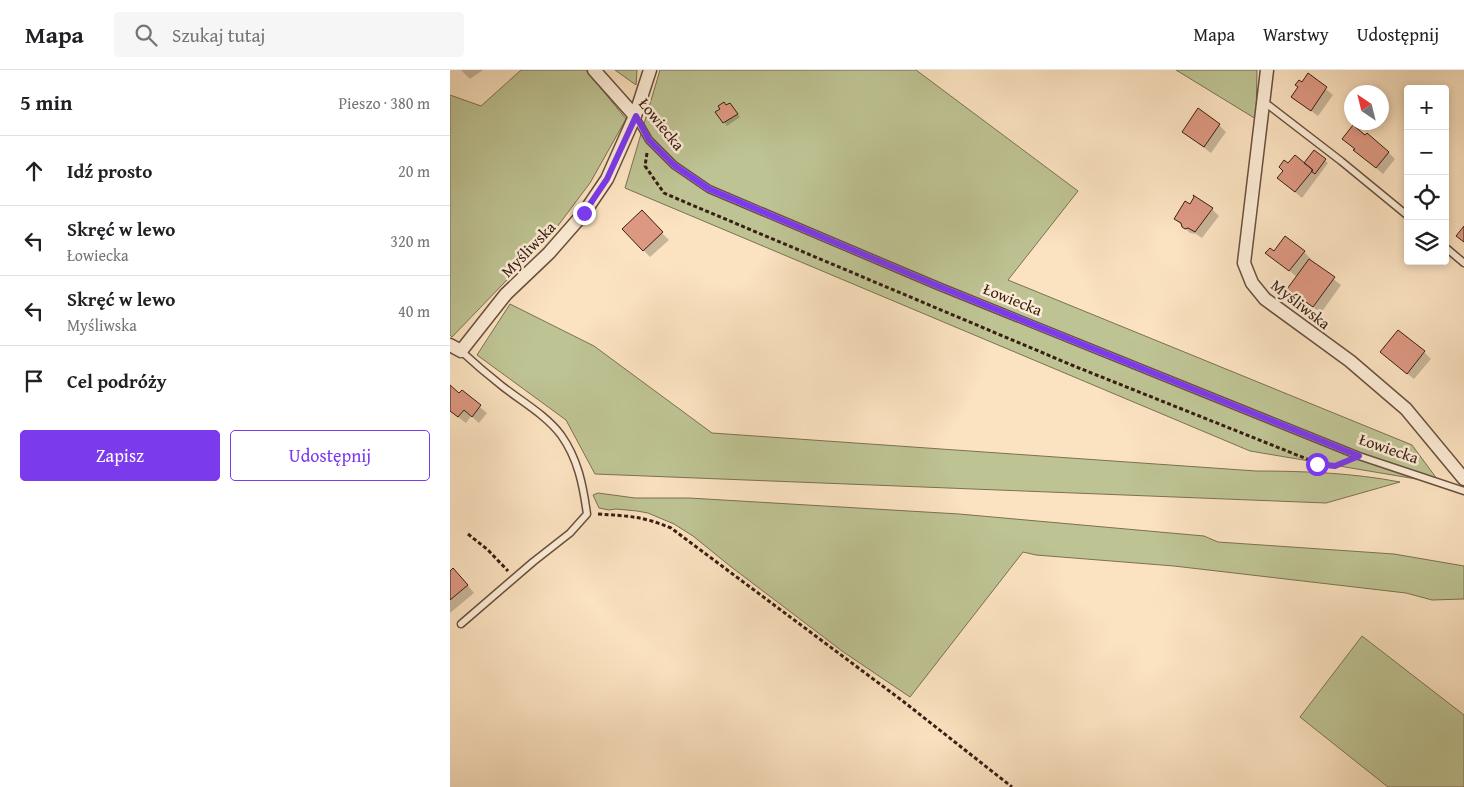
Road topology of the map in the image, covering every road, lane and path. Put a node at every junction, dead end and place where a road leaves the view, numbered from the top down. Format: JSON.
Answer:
{"nodes":[{"id":1,"x":594,"y":70,"type":"edge"},
{"id":2,"x":650,"y":70,"type":"edge"},
{"id":3,"x":1267,"y":70,"type":"edge"},
{"id":4,"x":1263,"y":101,"type":"junction"},
{"id":5,"x":636,"y":116,"type":"junction"},
{"id":6,"x":648,"y":146,"type":"dead end"},
{"id":7,"x":1404,"y":213,"type":"edge"},
{"id":8,"x":1449,"y":250,"type":"edge"},
{"id":9,"x":1464,"y":263,"type":"edge"},
{"id":10,"x":455,"y":348,"type":"edge"},
{"id":11,"x":1359,"y":456,"type":"junction"},
{"id":12,"x":1464,"y":478,"type":"edge"},
{"id":13,"x":1464,"y":491,"type":"edge"},
{"id":14,"x":587,"y":514,"type":"junction"},
{"id":15,"x":468,"y":534,"type":"dead end"},
{"id":16,"x":514,"y":578,"type":"junction"},
{"id":17,"x":462,"y":624,"type":"dead end"},
{"id":18,"x":1012,"y":787,"type":"edge"}],
"edges":[{"from":1,"to":5,"type":"street","name":"Łowiecka"},
{"from":2,"to":5,"type":"street","name":"Myśliwska"},
{"from":3,"to":4,"type":"street","name":"Myśliwska"},
{"from":4,"to":7,"type":"lane"},
{"from":4,"to":12,"type":"street","name":"Myśliwska"},
{"from":5,"to":10,"type":"street","name":"Myśliwska"},
{"from":5,"to":11,"type":"lane","name":"Łowiecka"},
{"from":6,"to":11,"type":"path"},
{"from":8,"to":9,"type":"lane"},
{"from":10,"to":14,"type":"lane"},
{"from":11,"to":13,"type":"lane","name":"Łowiecka"},
{"from":14,"to":16,"type":"lane"},
{"from":14,"to":18,"type":"path"},
{"from":15,"to":16,"type":"path"},
{"from":16,"to":17,"type":"lane"}]}
